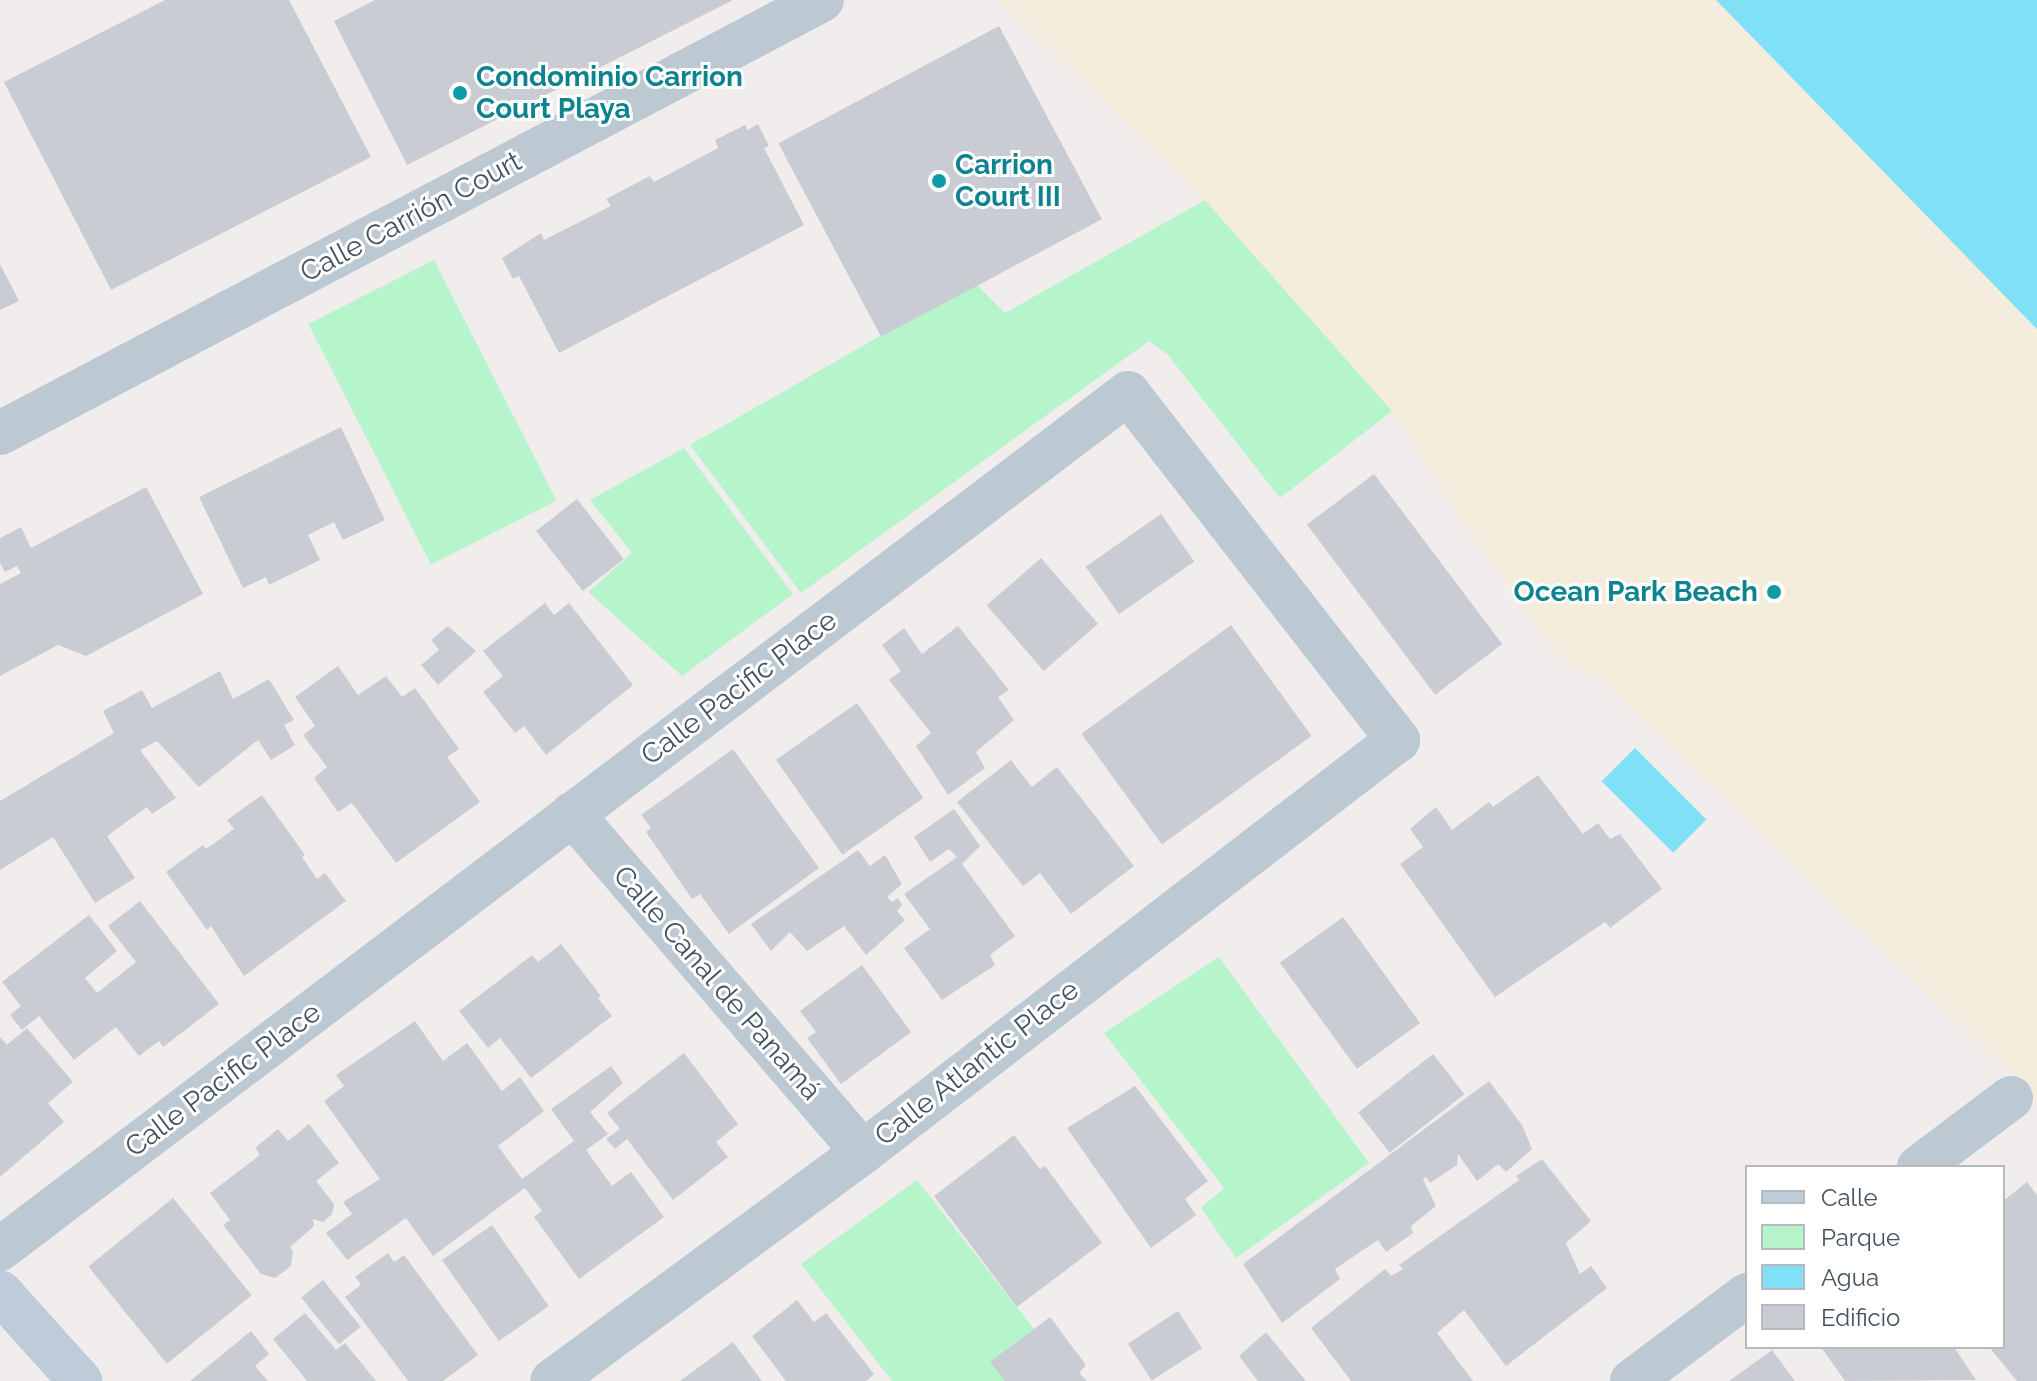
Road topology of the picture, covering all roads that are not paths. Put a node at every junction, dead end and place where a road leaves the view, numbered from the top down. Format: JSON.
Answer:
{"nodes":[{"id":1,"x":822,"y":0,"type":"edge"},
{"id":2,"x":0,"y":433,"type":"edge"},
{"id":3,"x":1398,"y":740,"type":"joint"},
{"id":4,"x":572,"y":814,"type":"junction"},
{"id":5,"x":2011,"y":1098,"type":"dead end"},
{"id":6,"x":863,"y":1152,"type":"junction"},
{"id":7,"x":1922,"y":1165,"type":"edge"},
{"id":8,"x":0,"y":1249,"type":"edge"},
{"id":9,"x":0,"y":1292,"type":"edge"},
{"id":10,"x":1745,"y":1296,"type":"edge"},
{"id":11,"x":80,"y":1381,"type":"edge"},
{"id":12,"x":552,"y":1381,"type":"edge"},
{"id":13,"x":1632,"y":1381,"type":"edge"}],
"edges":[{"from":1,"to":2,"type":"street","name":"Calle Carrión Court"},
{"from":3,"to":4,"type":"street","name":"Calle Pacific Place"},
{"from":3,"to":6,"type":"street","name":"Calle Atlantic Place"},
{"from":4,"to":6,"type":"street","name":"Calle Canal de Panamá"},
{"from":4,"to":8,"type":"street","name":"Calle Pacific Place"},
{"from":5,"to":7,"type":"street"},
{"from":6,"to":12,"type":"street","name":"Calle Atlantic Place"},
{"from":9,"to":11,"type":"street"},
{"from":10,"to":13,"type":"street"}]}
